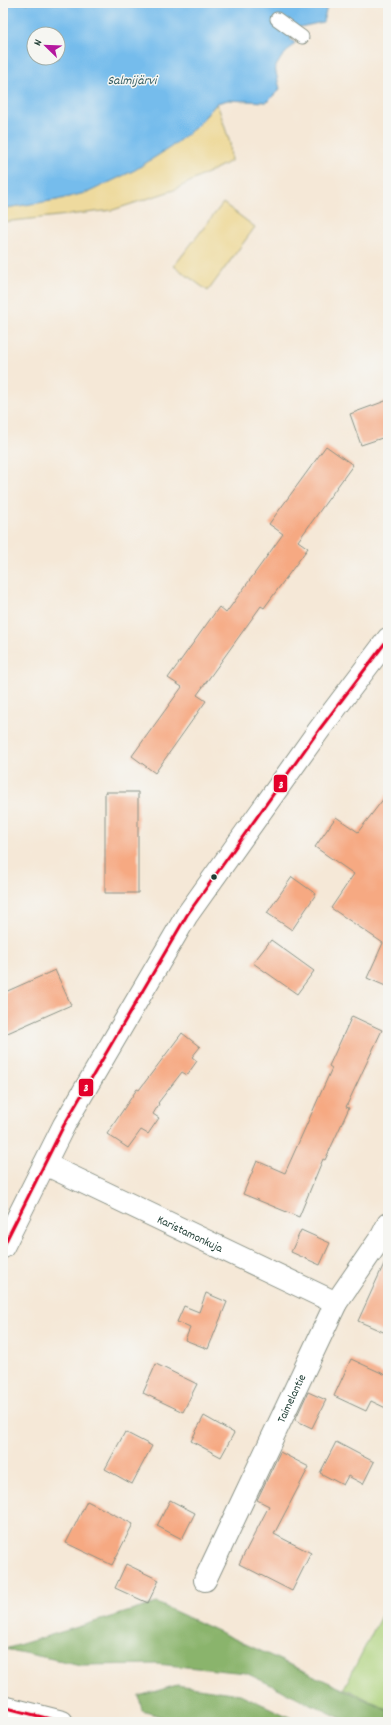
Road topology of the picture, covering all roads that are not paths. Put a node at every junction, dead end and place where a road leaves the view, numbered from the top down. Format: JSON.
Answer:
{"nodes":[{"id":1,"x":277,"y":19,"type":"dead end"},
{"id":2,"x":302,"y":37,"type":"dead end"},
{"id":3,"x":388,"y":639,"type":"edge"},
{"id":4,"x":45,"y":1164,"type":"junction"},
{"id":5,"x":388,"y":1224,"type":"edge"},
{"id":6,"x":3,"y":1247,"type":"edge"},
{"id":7,"x":336,"y":1303,"type":"junction"},
{"id":8,"x":205,"y":1580,"type":"dead end"},
{"id":9,"x":3,"y":1706,"type":"edge"},
{"id":10,"x":62,"y":1722,"type":"edge"}],
"edges":[{"from":1,"to":2,"type":"lane"},
{"from":3,"to":4,"type":"street"},
{"from":4,"to":6,"type":"street"},
{"from":4,"to":7,"type":"street","name":"Karistamonkuja"},
{"from":5,"to":7,"type":"street","name":"Taimelantie"},
{"from":7,"to":8,"type":"street","name":"Taimelantie"},
{"from":9,"to":10,"type":"street"}]}
